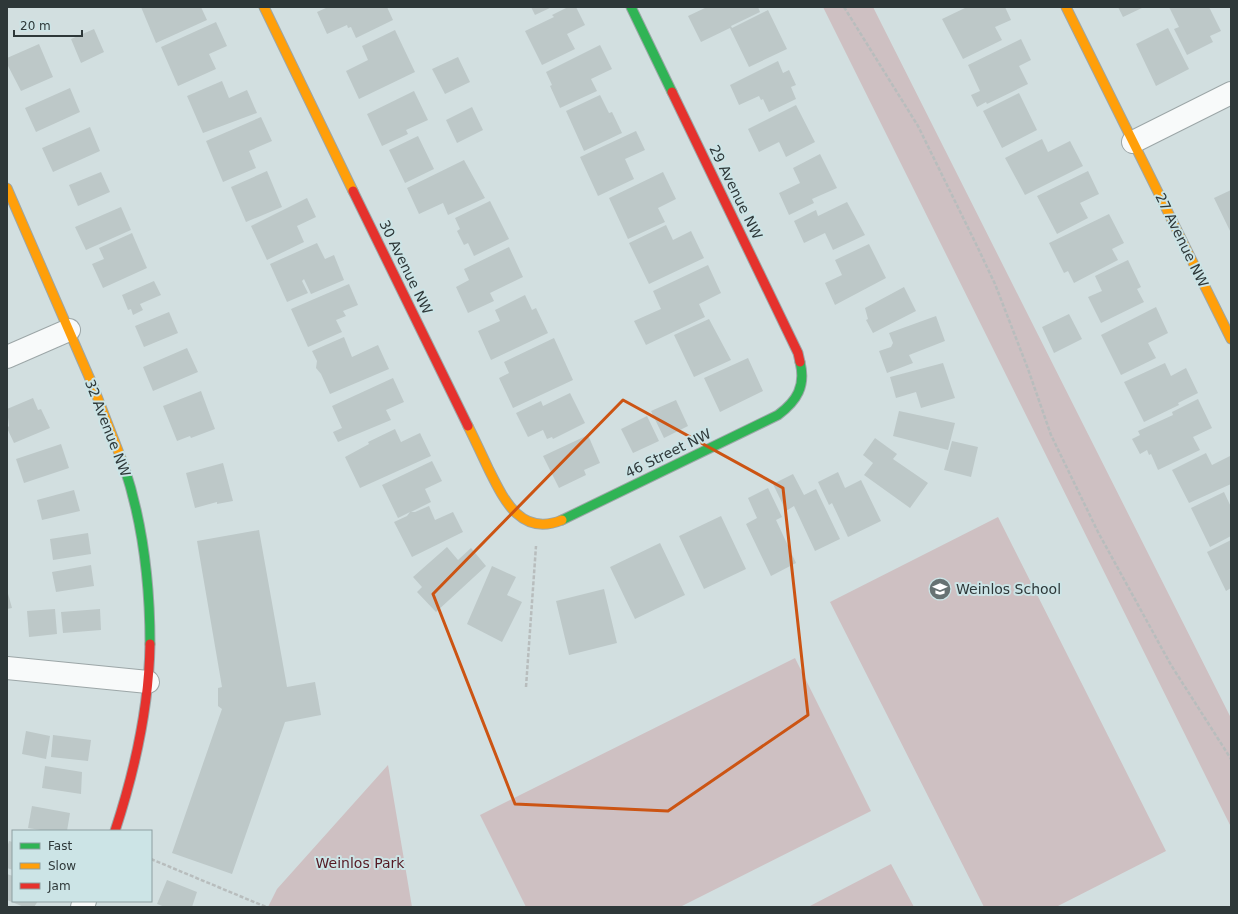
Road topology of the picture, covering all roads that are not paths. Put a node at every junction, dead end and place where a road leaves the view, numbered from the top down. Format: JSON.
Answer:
{"nodes":[{"id":1,"x":264,"y":7,"type":"edge"},
{"id":2,"x":631,"y":7,"type":"edge"},
{"id":3,"x":1066,"y":7,"type":"edge"},
{"id":4,"x":1231,"y":93,"type":"edge"},
{"id":5,"x":1133,"y":142,"type":"junction"},
{"id":6,"x":7,"y":188,"type":"edge"},
{"id":7,"x":69,"y":330,"type":"junction"},
{"id":8,"x":1231,"y":339,"type":"edge"},
{"id":9,"x":7,"y":357,"type":"edge"},
{"id":10,"x":802,"y":391,"type":"joint"},
{"id":11,"x":537,"y":524,"type":"joint"},
{"id":12,"x":7,"y":668,"type":"edge"},
{"id":13,"x":148,"y":682,"type":"junction"},
{"id":14,"x":115,"y":830,"type":"edge"}],
"edges":[{"from":1,"to":11,"type":"street","name":"30 Avenue NW"},
{"from":2,"to":10,"type":"street","name":"29 Avenue NW"},
{"from":3,"to":5,"type":"street","name":"27 Avenue NW"},
{"from":4,"to":5,"type":"street"},
{"from":5,"to":8,"type":"street","name":"27 Avenue NW"},
{"from":6,"to":7,"type":"street","name":"32 Avenue NW"},
{"from":7,"to":9,"type":"street"},
{"from":7,"to":13,"type":"street","name":"32 Avenue NW"},
{"from":10,"to":11,"type":"street","name":"46 Street NW"},
{"from":12,"to":13,"type":"street"},
{"from":13,"to":14,"type":"street","name":"32 Avenue NW"}]}
